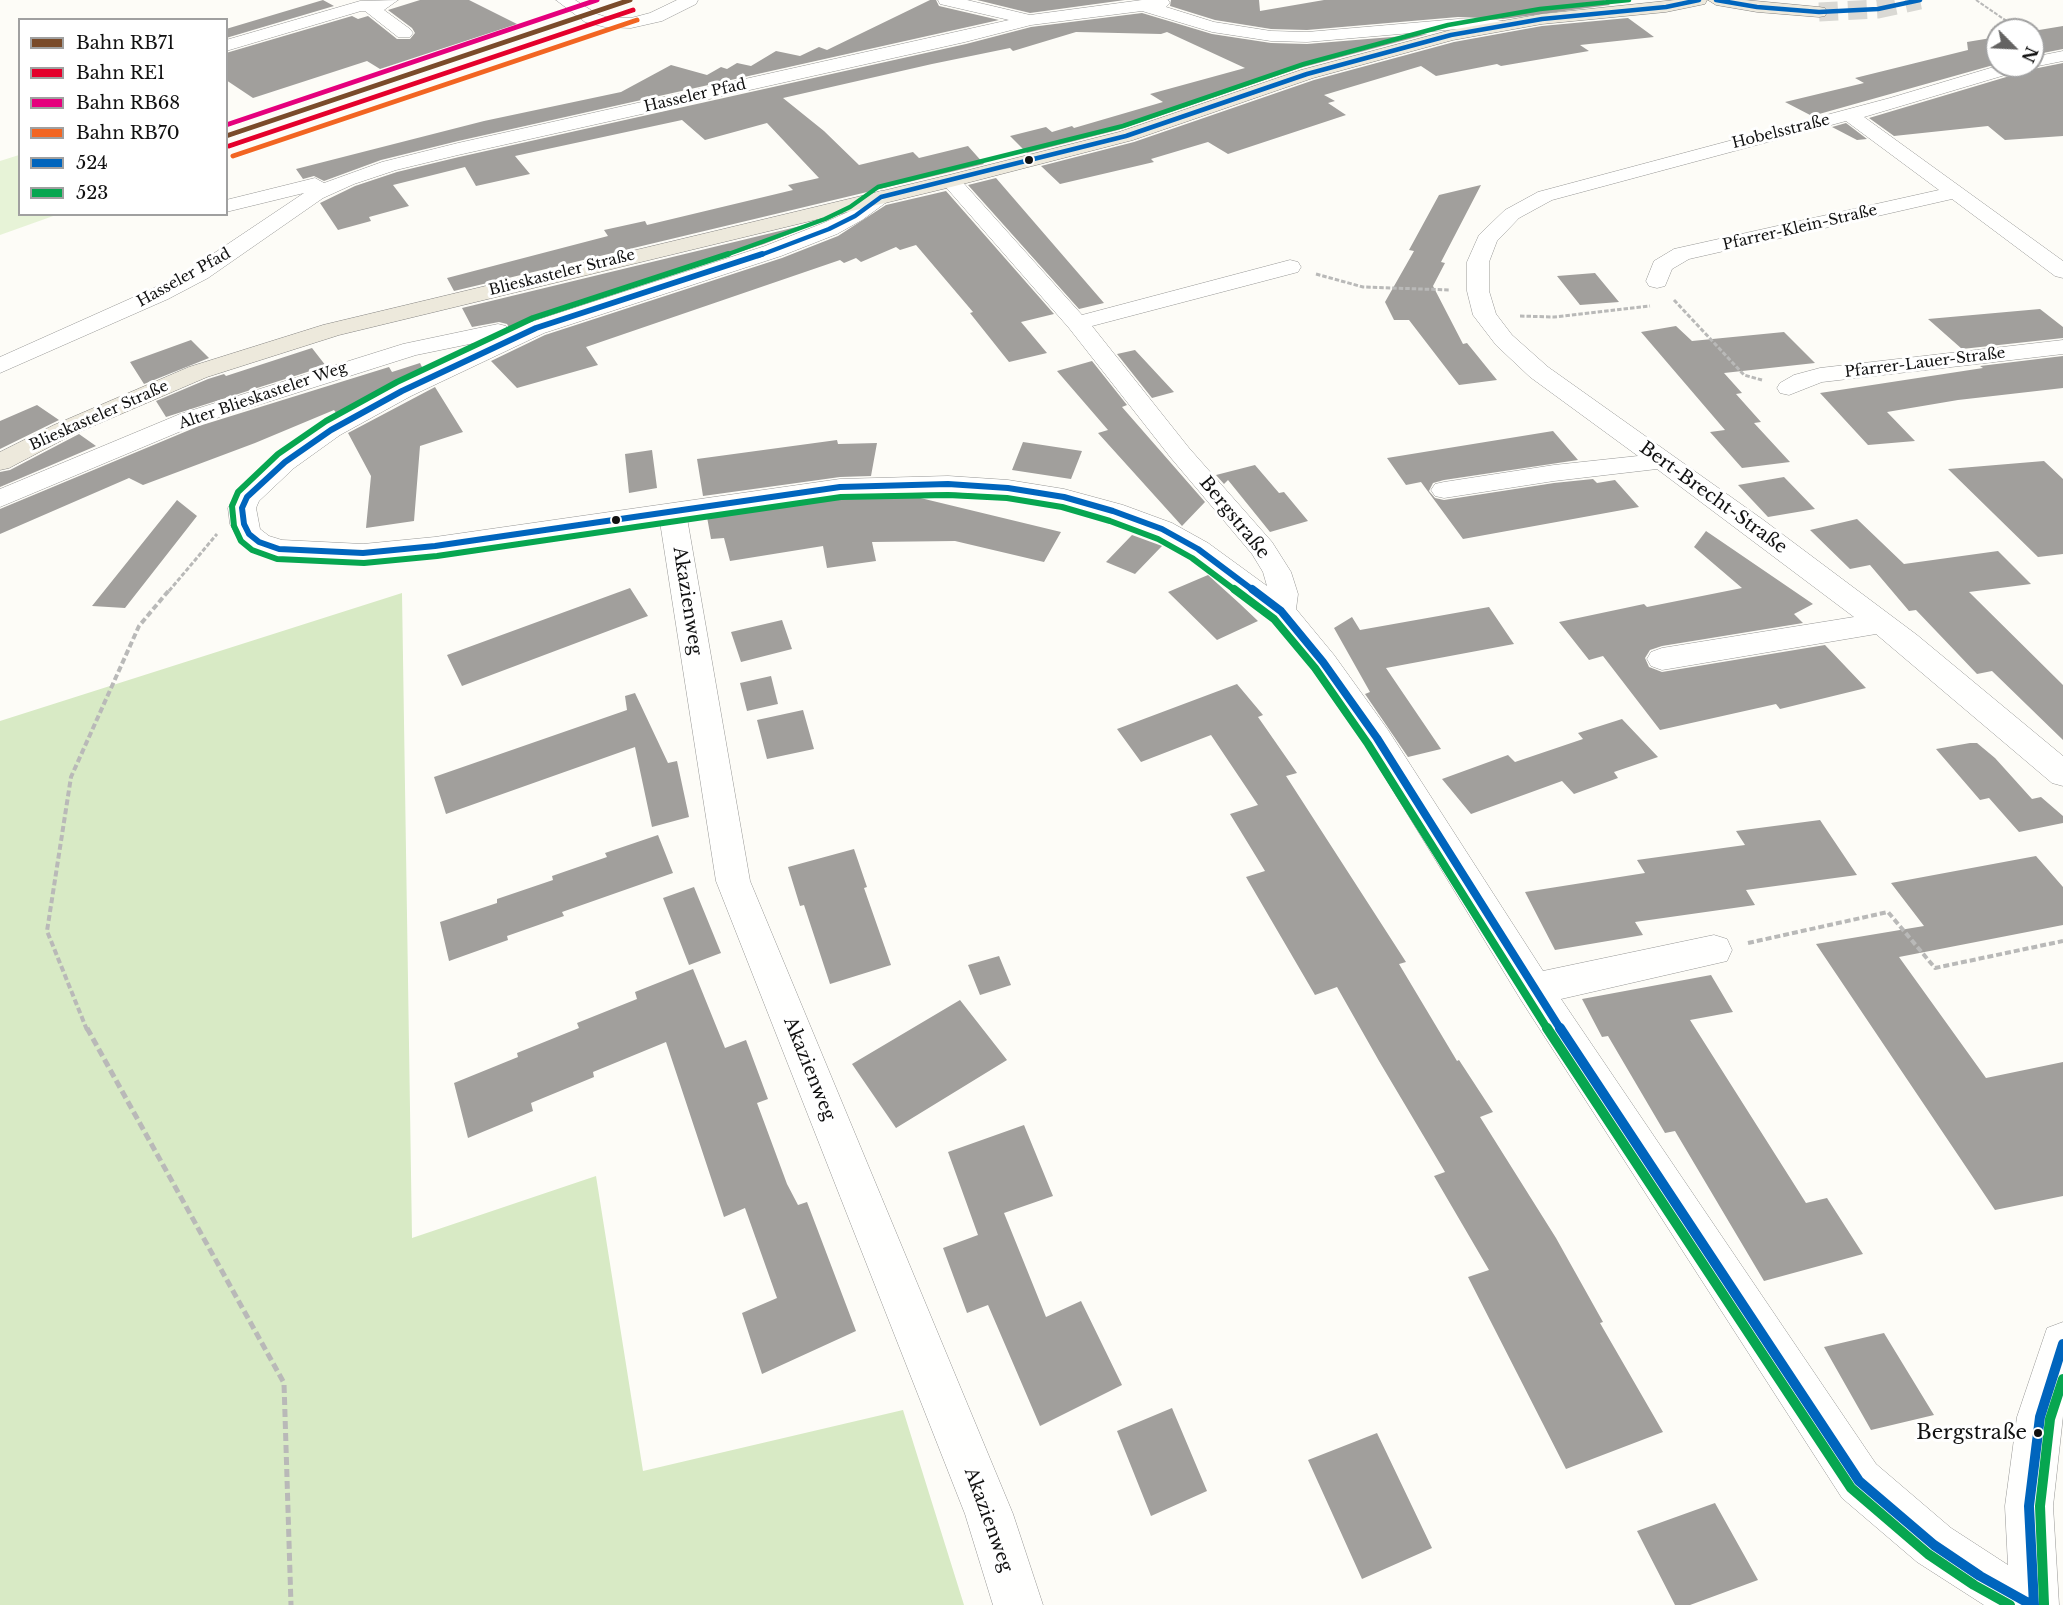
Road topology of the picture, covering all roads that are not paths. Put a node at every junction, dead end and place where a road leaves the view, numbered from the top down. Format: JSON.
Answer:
{"nodes":[{"id":1,"x":690,"y":0,"type":"edge"},
{"id":2,"x":946,"y":0,"type":"edge"},
{"id":3,"x":1182,"y":0,"type":"edge"},
{"id":4,"x":1699,"y":0,"type":"edge"},
{"id":5,"x":1716,"y":0,"type":"edge"},
{"id":6,"x":386,"y":2,"type":"edge"},
{"id":7,"x":568,"y":3,"type":"edge"},
{"id":8,"x":1142,"y":5,"type":"junction"},
{"id":9,"x":1819,"y":12,"type":"tunnel mouth"},
{"id":10,"x":1030,"y":20,"type":"junction"},
{"id":11,"x":1497,"y":26,"type":"junction"},
{"id":12,"x":404,"y":33,"type":"dead end"},
{"id":13,"x":228,"y":45,"type":"edge"},
{"id":14,"x":2063,"y":56,"type":"edge"},
{"id":15,"x":2045,"y":60,"type":"edge"},
{"id":16,"x":1985,"y":75,"type":"edge"},
{"id":17,"x":1850,"y":115,"type":"junction"},
{"id":18,"x":361,"y":176,"type":"junction"},
{"id":19,"x":951,"y":182,"type":"junction"},
{"id":20,"x":1957,"y":192,"type":"junction"},
{"id":21,"x":881,"y":196,"type":"junction"},
{"id":22,"x":228,"y":206,"type":"edge"},
{"id":23,"x":1290,"y":267,"type":"road end"},
{"id":24,"x":2063,"y":271,"type":"edge"},
{"id":25,"x":1657,"y":281,"type":"road end"},
{"id":26,"x":1481,"y":303,"type":"joint"},
{"id":27,"x":1077,"y":323,"type":"junction"},
{"id":28,"x":536,"y":328,"type":"junction"},
{"id":29,"x":2063,"y":347,"type":"edge"},
{"id":30,"x":0,"y":366,"type":"edge"},
{"id":31,"x":1789,"y":388,"type":"road end"},
{"id":32,"x":1661,"y":461,"type":"junction"},
{"id":33,"x":0,"y":462,"type":"edge"},
{"id":34,"x":1444,"y":490,"type":"dead end"},
{"id":35,"x":0,"y":499,"type":"edge"},
{"id":36,"x":672,"y":513,"type":"junction"},
{"id":37,"x":1281,"y":611,"type":"junction"},
{"id":38,"x":1881,"y":623,"type":"junction"},
{"id":39,"x":1662,"y":659,"type":"dead end"},
{"id":40,"x":2063,"y":774,"type":"edge"},
{"id":41,"x":1714,"y":950,"type":"road end"},
{"id":42,"x":1534,"y":989,"type":"junction"},
{"id":43,"x":2063,"y":1344,"type":"edge"},
{"id":44,"x":1018,"y":1605,"type":"edge"},
{"id":45,"x":2033,"y":1605,"type":"edge"}],
"edges":[{"from":1,"to":7,"type":"street"},
{"from":2,"to":10,"type":"street"},
{"from":3,"to":8,"type":"street"},
{"from":4,"to":11,"type":"main road","name":"Blieskasteler Straße"},
{"from":5,"to":9,"type":"main road"},
{"from":6,"to":12,"type":"street"},
{"from":6,"to":13,"type":"street"},
{"from":8,"to":10,"type":"street"},
{"from":8,"to":11,"type":"street"},
{"from":10,"to":18,"type":"street","name":"Hasseler Pfad"},
{"from":11,"to":19,"type":"main road","name":"Blieskasteler Straße"},
{"from":14,"to":15,"type":"street"},
{"from":16,"to":17,"type":"street","name":"Hobelsstraße"},
{"from":17,"to":20,"type":"street"},
{"from":17,"to":26,"type":"street","name":"Hobelsstraße"},
{"from":18,"to":22,"type":"street","name":"Hasseler Pfad"},
{"from":18,"to":30,"type":"street","name":"Hasseler Pfad"},
{"from":19,"to":21,"type":"main road","name":"Blieskasteler Straße"},
{"from":19,"to":27,"type":"street","name":"Bergstraße"},
{"from":20,"to":24,"type":"street"},
{"from":20,"to":25,"type":"street","name":"Pfarrer-Klein-Straße"},
{"from":21,"to":28,"type":"street"},
{"from":21,"to":33,"type":"main road","name":"Blieskasteler Straße"},
{"from":23,"to":27,"type":"street"},
{"from":26,"to":32,"type":"street","name":"Bert-Brecht-Straße"},
{"from":27,"to":37,"type":"street","name":"Bergstraße"},
{"from":28,"to":35,"type":"street","name":"Alter Blieskasteler Weg"},
{"from":28,"to":36,"type":"street"},
{"from":29,"to":31,"type":"street","name":"Pfarrer-Lauer-Straße"},
{"from":32,"to":34,"type":"street"},
{"from":32,"to":38,"type":"street","name":"Bert-Brecht-Straße"},
{"from":36,"to":37,"type":"street"},
{"from":36,"to":44,"type":"street","name":"Akazienweg"},
{"from":37,"to":42,"type":"street"},
{"from":38,"to":39,"type":"street"},
{"from":38,"to":40,"type":"street","name":"Bert-Brecht-Straße"},
{"from":41,"to":42,"type":"street"},
{"from":42,"to":45,"type":"street"},
{"from":43,"to":45,"type":"street"}]}
